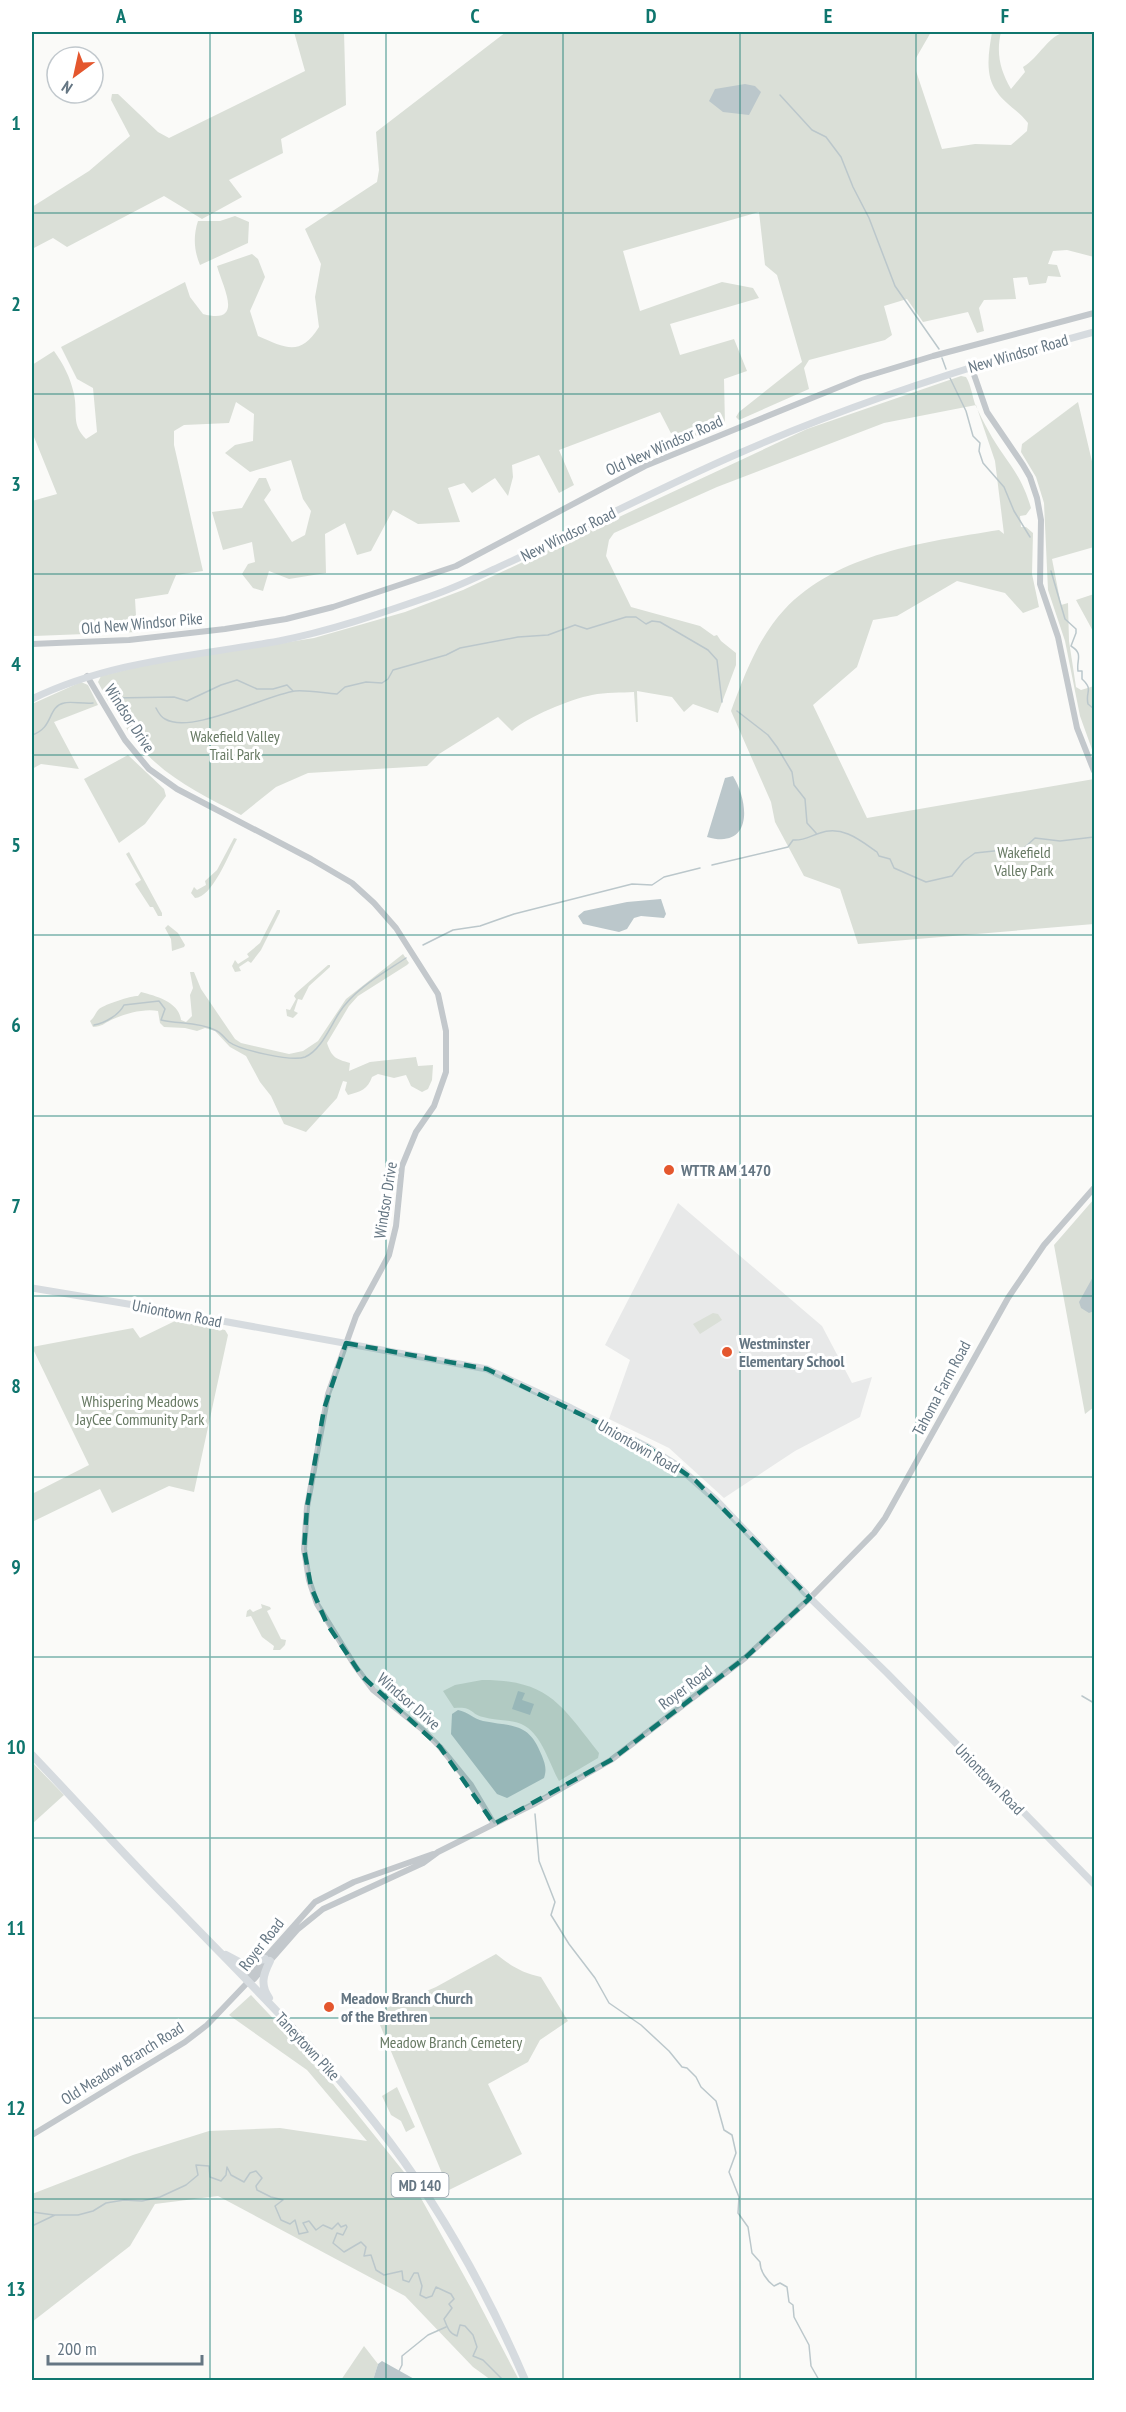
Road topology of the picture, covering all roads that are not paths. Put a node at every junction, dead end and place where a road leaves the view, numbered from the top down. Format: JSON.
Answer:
{"nodes":[{"id":1,"x":1095,"y":313,"type":"edge"},
{"id":2,"x":1095,"y":332,"type":"edge"},
{"id":3,"x":971,"y":366,"type":"junction"},
{"id":4,"x":255,"y":625,"type":"joint"},
{"id":5,"x":32,"y":644,"type":"edge"},
{"id":6,"x":87,"y":676,"type":"junction"},
{"id":7,"x":32,"y":699,"type":"edge"},
{"id":8,"x":1095,"y":771,"type":"edge"},
{"id":9,"x":1095,"y":1188,"type":"edge"},
{"id":10,"x":32,"y":1288,"type":"edge"},
{"id":11,"x":346,"y":1343,"type":"junction"},
{"id":12,"x":810,"y":1598,"type":"junction"},
{"id":13,"x":32,"y":1755,"type":"edge"},
{"id":14,"x":494,"y":1824,"type":"junction"},
{"id":15,"x":438,"y":1852,"type":"junction"},
{"id":16,"x":1095,"y":1884,"type":"edge"},
{"id":17,"x":212,"y":1944,"type":"junction"},
{"id":18,"x":268,"y":1960,"type":"junction"},
{"id":19,"x":248,"y":1982,"type":"junction"},
{"id":20,"x":279,"y":2014,"type":"junction"},
{"id":21,"x":32,"y":2135,"type":"edge"},
{"id":22,"x":525,"y":2380,"type":"edge"}],
"edges":[{"from":1,"to":4,"type":"street","name":"Old New Windsor Road"},
{"from":2,"to":3,"type":"main road","name":"New Windsor Road"},
{"from":3,"to":6,"type":"main road","name":"New Windsor Road"},
{"from":3,"to":8,"type":"street"},
{"from":4,"to":5,"type":"street","name":"Old New Windsor Pike"},
{"from":6,"to":7,"type":"main road","name":"New Windsor Road"},
{"from":6,"to":11,"type":"street","name":"Windsor Drive"},
{"from":9,"to":12,"type":"street","name":"Tahoma Farm Road"},
{"from":10,"to":11,"type":"main road","name":"Uniontown Road"},
{"from":11,"to":12,"type":"main road","name":"Uniontown Road"},
{"from":11,"to":14,"type":"street","name":"Windsor Drive"},
{"from":12,"to":14,"type":"street","name":"Royer Road"},
{"from":12,"to":16,"type":"main road","name":"Uniontown Road"},
{"from":13,"to":17,"type":"highway","name":"Taneytown Pike","number":"MD 140"},
{"from":14,"to":15,"type":"street","name":"Royer Road"},
{"from":15,"to":18,"type":"street","name":"Royer Road"},
{"from":15,"to":18,"type":"street","name":"Royer Road"},
{"from":17,"to":18,"type":"highway"},
{"from":17,"to":19,"type":"highway","name":"Taneytown Pike","number":"MD 140"},
{"from":18,"to":19,"type":"street","name":"Royer Road"},
{"from":18,"to":20,"type":"highway"},
{"from":19,"to":20,"type":"highway","name":"Taneytown Pike","number":"MD 140"},
{"from":19,"to":21,"type":"street","name":"Old Meadow Branch Road"},
{"from":20,"to":22,"type":"highway","name":"Taneytown Pike","number":"MD 140"}]}
